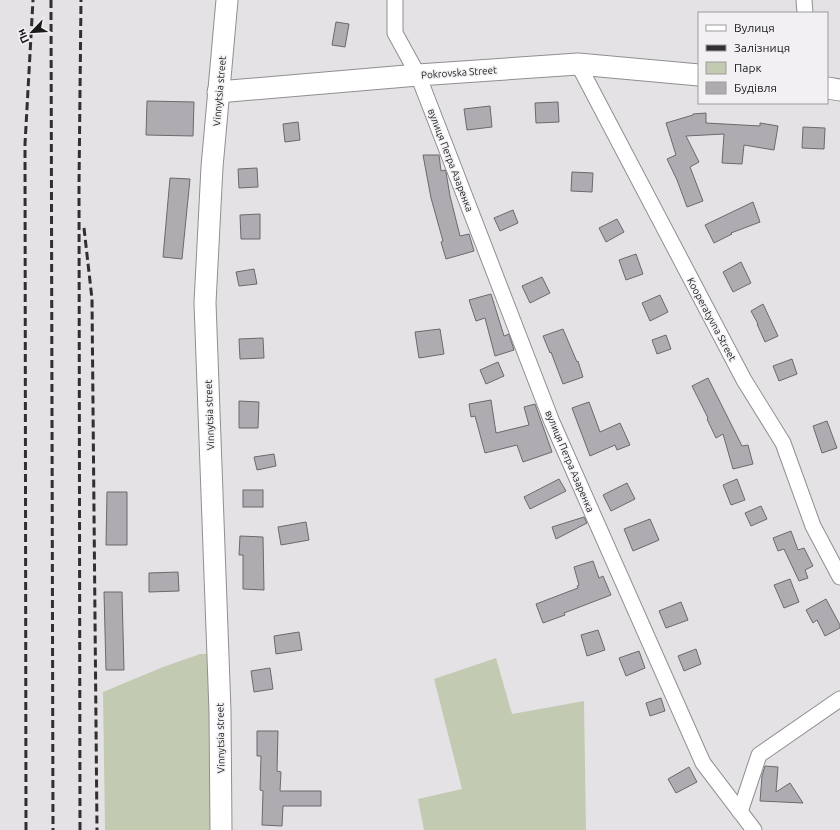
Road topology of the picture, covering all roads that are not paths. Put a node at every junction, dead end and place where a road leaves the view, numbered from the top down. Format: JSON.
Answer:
{"nodes":[{"id":1,"x":227,"y":0,"type":"edge"},
{"id":2,"x":395,"y":0,"type":"edge"},
{"id":3,"x":804,"y":0,"type":"edge"},
{"id":4,"x":805,"y":12,"type":"edge"},
{"id":5,"x":578,"y":64,"type":"junction"},
{"id":6,"x":418,"y":75,"type":"junction"},
{"id":7,"x":698,"y":75,"type":"edge"},
{"id":8,"x":828,"y":88,"type":"edge"},
{"id":9,"x":840,"y":90,"type":"edge"},
{"id":10,"x":218,"y":92,"type":"junction"},
{"id":11,"x":840,"y":577,"type":"edge"},
{"id":12,"x":840,"y":700,"type":"edge"},
{"id":13,"x":740,"y":812,"type":"junction"},
{"id":14,"x":221,"y":830,"type":"edge"},
{"id":15,"x":754,"y":830,"type":"edge"}],
"edges":[{"from":1,"to":10,"type":"street","name":"Vinnytsia street"},
{"from":2,"to":6,"type":"street","name":"вулиця Петра Азаренка"},
{"from":3,"to":4,"type":"street"},
{"from":5,"to":6,"type":"street","name":"Pokrovska Street"},
{"from":5,"to":7,"type":"street","name":"Pokrovska Street"},
{"from":5,"to":11,"type":"street","name":"Kooperatyvna Street"},
{"from":6,"to":10,"type":"street","name":"Pokrovska Street"},
{"from":6,"to":13,"type":"street","name":"вулиця Петра Азаренка"},
{"from":8,"to":9,"type":"street"},
{"from":10,"to":14,"type":"street","name":"Vinnytsia street"},
{"from":12,"to":13,"type":"street"},
{"from":13,"to":15,"type":"street","name":"вулиця Петра Азаренка"}]}
